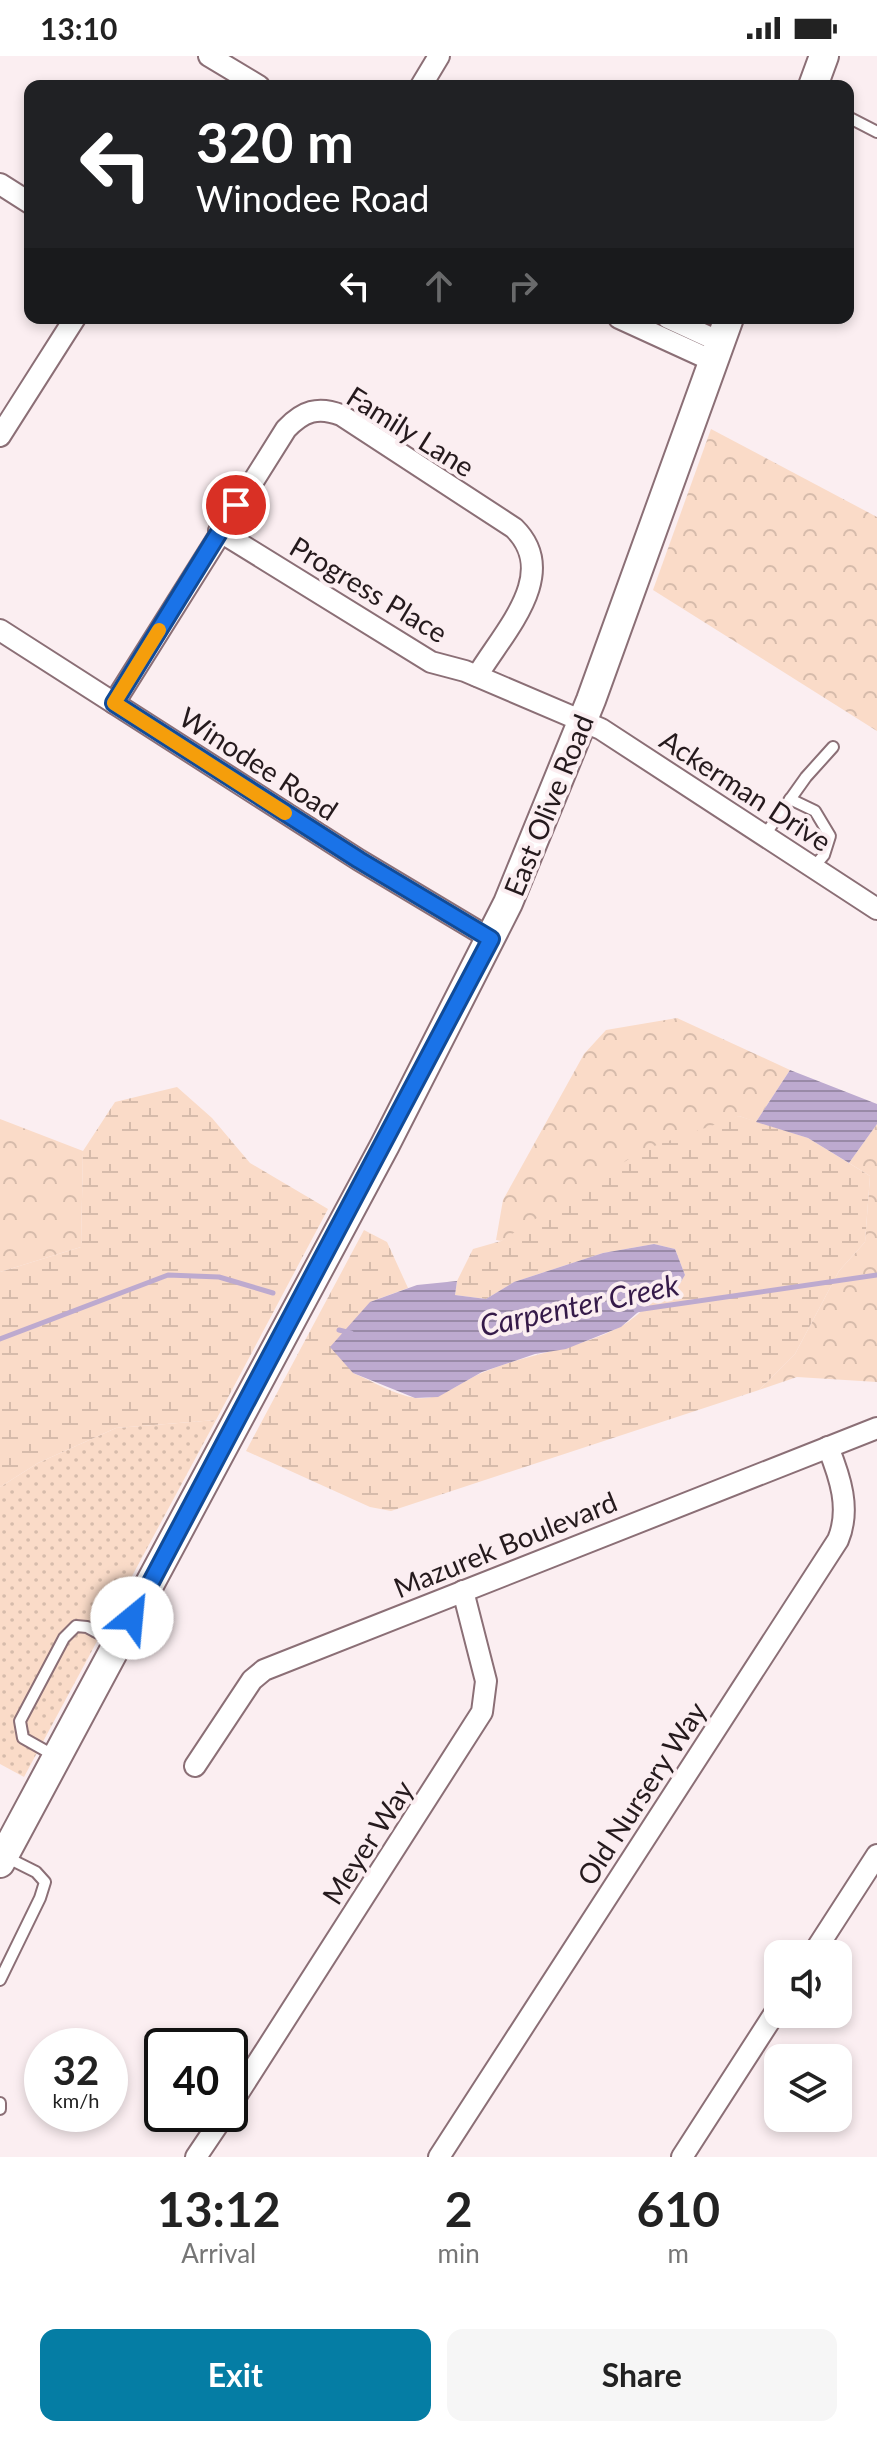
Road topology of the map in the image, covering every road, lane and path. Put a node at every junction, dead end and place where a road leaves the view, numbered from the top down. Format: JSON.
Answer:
{"nodes":[{"id":1,"x":209,"y":56,"type":"edge"},
{"id":2,"x":439,"y":56,"type":"edge"},
{"id":3,"x":824,"y":56,"type":"edge"},
{"id":4,"x":226,"y":78,"type":"edge"},
{"id":5,"x":425,"y":80,"type":"edge"},
{"id":6,"x":815,"y":80,"type":"edge"},
{"id":7,"x":854,"y":120,"type":"edge"},
{"id":8,"x":877,"y":132,"type":"edge"},
{"id":9,"x":0,"y":184,"type":"edge"},
{"id":10,"x":24,"y":199,"type":"edge"},
{"id":11,"x":71,"y":324,"type":"edge"},
{"id":12,"x":647,"y":324,"type":"edge"},
{"id":13,"x":682,"y":324,"type":"edge"},
{"id":14,"x":721,"y":340,"type":"edge"},
{"id":15,"x":0,"y":436,"type":"edge"},
{"id":16,"x":219,"y":531,"type":"junction"},
{"id":17,"x":0,"y":630,"type":"edge"},
{"id":18,"x":477,"y":676,"type":"junction"},
{"id":19,"x":114,"y":703,"type":"junction"},
{"id":20,"x":583,"y":721,"type":"junction"},
{"id":21,"x":833,"y":747,"type":"dead end"},
{"id":22,"x":790,"y":799,"type":"junction"},
{"id":23,"x":764,"y":836,"type":"junction"},
{"id":24,"x":813,"y":868,"type":"junction"},
{"id":25,"x":877,"y":909,"type":"edge"},
{"id":26,"x":491,"y":939,"type":"junction"},
{"id":27,"x":877,"y":1428,"type":"edge"},
{"id":28,"x":828,"y":1447,"type":"junction"},
{"id":29,"x":463,"y":1591,"type":"junction"},
{"id":30,"x":119,"y":1644,"type":"junction"},
{"id":31,"x":57,"y":1757,"type":"junction"},
{"id":32,"x":195,"y":1766,"type":"dead end"},
{"id":33,"x":877,"y":1855,"type":"edge"},
{"id":34,"x":2,"y":1860,"type":"edge"},
{"id":35,"x":822,"y":1940,"type":"edge"},
{"id":36,"x":0,"y":1980,"type":"edge"},
{"id":37,"x":765,"y":2028,"type":"edge"},
{"id":38,"x":248,"y":2078,"type":"edge"},
{"id":39,"x":213,"y":2132,"type":"edge"},
{"id":40,"x":196,"y":2157,"type":"edge"},
{"id":41,"x":439,"y":2157,"type":"edge"},
{"id":42,"x":682,"y":2157,"type":"edge"}],
"edges":[{"from":1,"to":4,"type":"street"},
{"from":2,"to":5,"type":"street"},
{"from":3,"to":6,"type":"street"},
{"from":7,"to":8,"type":"lane"},
{"from":9,"to":10,"type":"street"},
{"from":11,"to":15,"type":"street"},
{"from":12,"to":14,"type":"street"},
{"from":13,"to":14,"type":"street"},
{"from":14,"to":20,"type":"street","name":"East Olive Road"},
{"from":16,"to":18,"type":"street","name":"Progress Place"},
{"from":16,"to":18,"type":"street","name":"Family Lane"},
{"from":16,"to":19,"type":"street","name":"Family Lane"},
{"from":17,"to":19,"type":"street","name":"Winodee Road"},
{"from":18,"to":20,"type":"street","name":"Progress Place"},
{"from":19,"to":26,"type":"street","name":"Winodee Road"},
{"from":20,"to":23,"type":"street","name":"Ackerman Drive"},
{"from":20,"to":26,"type":"street","name":"East Olive Road"},
{"from":21,"to":22,"type":"lane"},
{"from":22,"to":23,"type":"lane"},
{"from":22,"to":24,"type":"lane"},
{"from":23,"to":24,"type":"street","name":"Ackerman Drive"},
{"from":24,"to":25,"type":"street","name":"Ackerman Drive"},
{"from":26,"to":30,"type":"street","name":"East Olive Road"},
{"from":27,"to":28,"type":"street","name":"Mazurek Boulevard"},
{"from":28,"to":29,"type":"street","name":"Mazurek Boulevard"},
{"from":28,"to":41,"type":"street","name":"Old Nursery Way"},
{"from":29,"to":32,"type":"street","name":"Mazurek Boulevard"},
{"from":29,"to":38,"type":"street","name":"Meyer Way"},
{"from":30,"to":31,"type":"street","name":"East Olive Road"},
{"from":30,"to":31,"type":"lane"},
{"from":31,"to":34,"type":"street","name":"East Olive Road"},
{"from":33,"to":35,"type":"street"},
{"from":34,"to":36,"type":"lane"},
{"from":37,"to":42,"type":"street"},
{"from":39,"to":40,"type":"street"}]}
